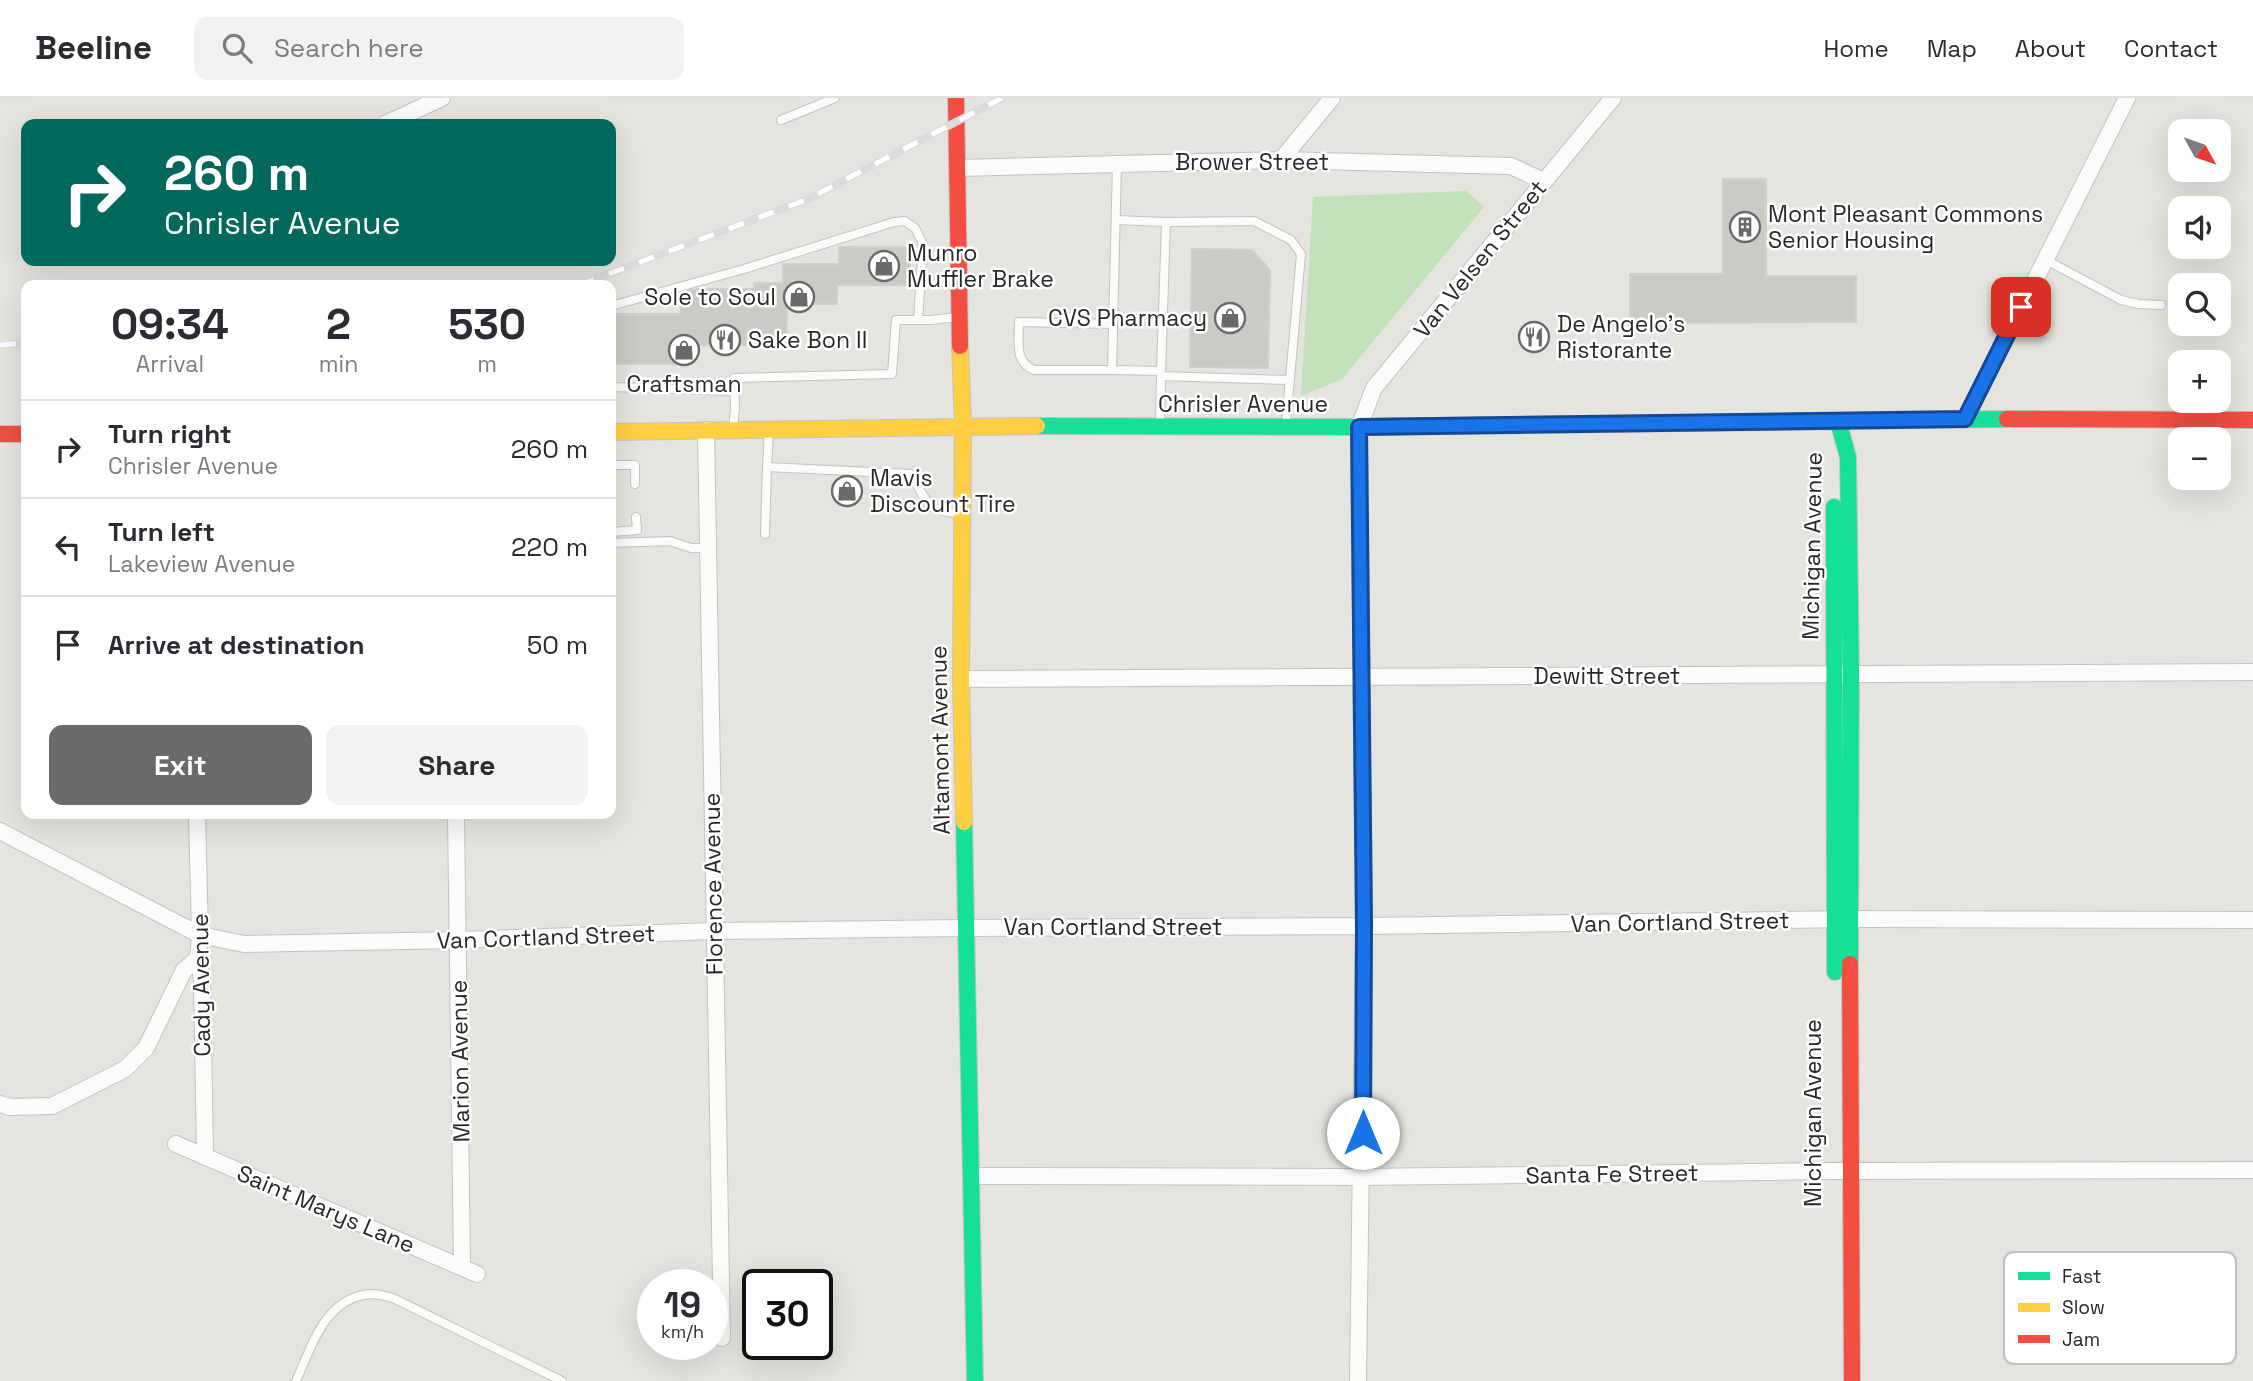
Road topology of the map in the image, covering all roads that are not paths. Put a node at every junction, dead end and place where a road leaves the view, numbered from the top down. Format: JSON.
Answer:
{"nodes":[{"id":1,"x":442,"y":98,"type":"edge"},
{"id":2,"x":835,"y":98,"type":"edge"},
{"id":3,"x":956,"y":98,"type":"edge"},
{"id":4,"x":1332,"y":98,"type":"edge"},
{"id":5,"x":1613,"y":98,"type":"edge"},
{"id":6,"x":2127,"y":98,"type":"edge"},
{"id":7,"x":396,"y":119,"type":"edge"},
{"id":8,"x":781,"y":120,"type":"dead end"},
{"id":9,"x":1281,"y":160,"type":"junction"},
{"id":10,"x":1117,"y":164,"type":"junction"},
{"id":11,"x":957,"y":168,"type":"junction"},
{"id":12,"x":1543,"y":181,"type":"junction"},
{"id":13,"x":1116,"y":220,"type":"junction"},
{"id":14,"x":1166,"y":222,"type":"junction"},
{"id":15,"x":2046,"y":260,"type":"junction"},
{"id":16,"x":616,"y":305,"type":"edge"},
{"id":17,"x":2161,"y":305,"type":"dead end"},
{"id":18,"x":959,"y":317,"type":"junction"},
{"id":19,"x":918,"y":320,"type":"junction"},
{"id":20,"x":1113,"y":324,"type":"junction"},
{"id":21,"x":1112,"y":370,"type":"junction"},
{"id":22,"x":1161,"y":374,"type":"junction"},
{"id":23,"x":1290,"y":380,"type":"junction"},
{"id":24,"x":616,"y":387,"type":"edge"},
{"id":25,"x":735,"y":391,"type":"junction"},
{"id":26,"x":1965,"y":419,"type":"junction"},
{"id":27,"x":2253,"y":420,"type":"edge"},
{"id":28,"x":1838,"y":421,"type":"junction"},
{"id":29,"x":962,"y":426,"type":"junction"},
{"id":30,"x":1159,"y":427,"type":"junction"},
{"id":31,"x":1286,"y":427,"type":"junction"},
{"id":32,"x":1359,"y":427,"type":"junction"},
{"id":33,"x":769,"y":429,"type":"junction"},
{"id":34,"x":706,"y":430,"type":"junction"},
{"id":35,"x":733,"y":430,"type":"junction"},
{"id":36,"x":616,"y":432,"type":"edge"},
{"id":37,"x":0,"y":434,"type":"edge"},
{"id":38,"x":21,"y":434,"type":"edge"},
{"id":39,"x":616,"y":465,"type":"edge"},
{"id":40,"x":767,"y":467,"type":"junction"},
{"id":41,"x":635,"y":484,"type":"dead end"},
{"id":42,"x":962,"y":513,"type":"junction"},
{"id":43,"x":636,"y":517,"type":"dead end"},
{"id":44,"x":616,"y":532,"type":"edge"},
{"id":45,"x":765,"y":534,"type":"dead end"},
{"id":46,"x":616,"y":543,"type":"edge"},
{"id":47,"x":708,"y":548,"type":"junction"},
{"id":48,"x":2253,"y":672,"type":"edge"},
{"id":49,"x":1834,"y":674,"type":"junction"},
{"id":50,"x":1851,"y":674,"type":"junction"},
{"id":51,"x":1362,"y":677,"type":"junction"},
{"id":52,"x":961,"y":678,"type":"junction"},
{"id":53,"x":197,"y":819,"type":"edge"},
{"id":54,"x":456,"y":819,"type":"edge"},
{"id":55,"x":0,"y":831,"type":"edge"},
{"id":56,"x":1842,"y":920,"type":"junction"},
{"id":57,"x":2253,"y":920,"type":"edge"},
{"id":58,"x":1364,"y":926,"type":"junction"},
{"id":59,"x":966,"y":928,"type":"junction"},
{"id":60,"x":714,"y":931,"type":"junction"},
{"id":61,"x":200,"y":935,"type":"junction"},
{"id":62,"x":459,"y":940,"type":"junction"},
{"id":63,"x":198,"y":958,"type":"junction"},
{"id":64,"x":0,"y":1104,"type":"edge"},
{"id":65,"x":176,"y":1144,"type":"dead end"},
{"id":66,"x":205,"y":1157,"type":"junction"},
{"id":67,"x":2253,"y":1170,"type":"edge"},
{"id":68,"x":1843,"y":1171,"type":"junction"},
{"id":69,"x":972,"y":1176,"type":"junction"},
{"id":70,"x":1362,"y":1177,"type":"junction"},
{"id":71,"x":462,"y":1266,"type":"junction"},
{"id":72,"x":721,"y":1269,"type":"edge"},
{"id":73,"x":477,"y":1274,"type":"dead end"},
{"id":74,"x":296,"y":1381,"type":"edge"},
{"id":75,"x":562,"y":1381,"type":"edge"},
{"id":76,"x":975,"y":1381,"type":"edge"},
{"id":77,"x":1358,"y":1381,"type":"edge"},
{"id":78,"x":1838,"y":1381,"type":"edge"},
{"id":79,"x":1852,"y":1381,"type":"edge"}],
"edges":[{"from":1,"to":7,"type":"street"},
{"from":2,"to":8,"type":"lane"},
{"from":3,"to":11,"type":"street","name":"Altamont Avenue"},
{"from":4,"to":9,"type":"street"},
{"from":5,"to":12,"type":"street","name":"Van Velsen Street"},
{"from":6,"to":15,"type":"street"},
{"from":9,"to":10,"type":"street","name":"Brower Street"},
{"from":9,"to":12,"type":"street","name":"Brower Street"},
{"from":10,"to":11,"type":"street","name":"Brower Street"},
{"from":10,"to":13,"type":"lane"},
{"from":11,"to":18,"type":"street","name":"Altamont Avenue"},
{"from":12,"to":32,"type":"street","name":"Van Velsen Street"},
{"from":13,"to":14,"type":"lane"},
{"from":13,"to":20,"type":"lane"},
{"from":14,"to":22,"type":"lane"},
{"from":14,"to":23,"type":"lane"},
{"from":15,"to":17,"type":"lane"},
{"from":15,"to":26,"type":"street"},
{"from":16,"to":19,"type":"lane"},
{"from":18,"to":19,"type":"lane"},
{"from":18,"to":29,"type":"street","name":"Altamont Avenue"},
{"from":19,"to":25,"type":"lane"},
{"from":20,"to":21,"type":"lane"},
{"from":20,"to":21,"type":"lane"},
{"from":21,"to":22,"type":"lane"},
{"from":22,"to":23,"type":"lane"},
{"from":22,"to":30,"type":"lane"},
{"from":23,"to":31,"type":"lane"},
{"from":24,"to":25,"type":"lane"},
{"from":25,"to":35,"type":"lane"},
{"from":26,"to":27,"type":"street","name":"Chrisler Avenue"},
{"from":26,"to":28,"type":"street","name":"Chrisler Avenue"},
{"from":28,"to":32,"type":"street","name":"Chrisler Avenue"},
{"from":28,"to":49,"type":"street","name":"Michigan Avenue"},
{"from":28,"to":50,"type":"street","name":"Michigan Avenue"},
{"from":29,"to":30,"type":"street","name":"Chrisler Avenue"},
{"from":29,"to":33,"type":"street","name":"Chrisler Avenue"},
{"from":29,"to":42,"type":"street","name":"Altamont Avenue"},
{"from":30,"to":31,"type":"street","name":"Chrisler Avenue"},
{"from":31,"to":32,"type":"street","name":"Chrisler Avenue"},
{"from":32,"to":51,"type":"street"},
{"from":33,"to":35,"type":"street","name":"Chrisler Avenue"},
{"from":33,"to":40,"type":"lane"},
{"from":34,"to":35,"type":"street","name":"Chrisler Avenue"},
{"from":34,"to":36,"type":"street","name":"Chrisler Avenue"},
{"from":34,"to":47,"type":"street","name":"Florence Avenue"},
{"from":37,"to":38,"type":"street"},
{"from":39,"to":41,"type":"lane"},
{"from":40,"to":42,"type":"lane"},
{"from":40,"to":45,"type":"lane"},
{"from":42,"to":52,"type":"street","name":"Altamont Avenue"},
{"from":43,"to":44,"type":"lane"},
{"from":46,"to":47,"type":"lane"},
{"from":47,"to":60,"type":"street","name":"Florence Avenue"},
{"from":48,"to":50,"type":"street","name":"Dewitt Street"},
{"from":49,"to":50,"type":"street","name":"Dewitt Street"},
{"from":49,"to":51,"type":"street","name":"Dewitt Street"},
{"from":49,"to":56,"type":"street","name":"Michigan Avenue"},
{"from":50,"to":56,"type":"street","name":"Michigan Avenue"},
{"from":51,"to":52,"type":"street","name":"Dewitt Street"},
{"from":51,"to":58,"type":"street"},
{"from":52,"to":59,"type":"street","name":"Altamont Avenue"},
{"from":53,"to":61,"type":"street","name":"Cady Avenue"},
{"from":54,"to":62,"type":"street","name":"Marion Avenue"},
{"from":55,"to":61,"type":"street","name":"Van Cortland Street"},
{"from":56,"to":57,"type":"street","name":"Van Cortland Street"},
{"from":56,"to":58,"type":"street","name":"Van Cortland Street"},
{"from":56,"to":68,"type":"street","name":"Michigan Avenue"},
{"from":58,"to":59,"type":"street","name":"Van Cortland Street"},
{"from":58,"to":70,"type":"street"},
{"from":59,"to":60,"type":"street","name":"Van Cortland Street"},
{"from":59,"to":69,"type":"street","name":"Altamont Avenue"},
{"from":60,"to":62,"type":"street","name":"Van Cortland Street"},
{"from":60,"to":72,"type":"street","name":"Florence Avenue"},
{"from":61,"to":62,"type":"street","name":"Van Cortland Street"},
{"from":61,"to":63,"type":"street","name":"Cady Avenue"},
{"from":62,"to":71,"type":"street","name":"Marion Avenue"},
{"from":63,"to":64,"type":"street"},
{"from":63,"to":66,"type":"street","name":"Cady Avenue"},
{"from":65,"to":66,"type":"street","name":"Saint Marys Lane"},
{"from":66,"to":71,"type":"street","name":"Saint Marys Lane"},
{"from":67,"to":68,"type":"street","name":"Santa Fe Street"},
{"from":68,"to":70,"type":"street","name":"Santa Fe Street"},
{"from":68,"to":78,"type":"street","name":"Michigan Avenue"},
{"from":68,"to":79,"type":"street","name":"Michigan Avenue"},
{"from":69,"to":70,"type":"street","name":"Santa Fe Street"},
{"from":69,"to":76,"type":"street","name":"Altamont Avenue"},
{"from":70,"to":77,"type":"street"},
{"from":71,"to":73,"type":"street","name":"Saint Marys Lane"},
{"from":74,"to":75,"type":"lane"}]}
